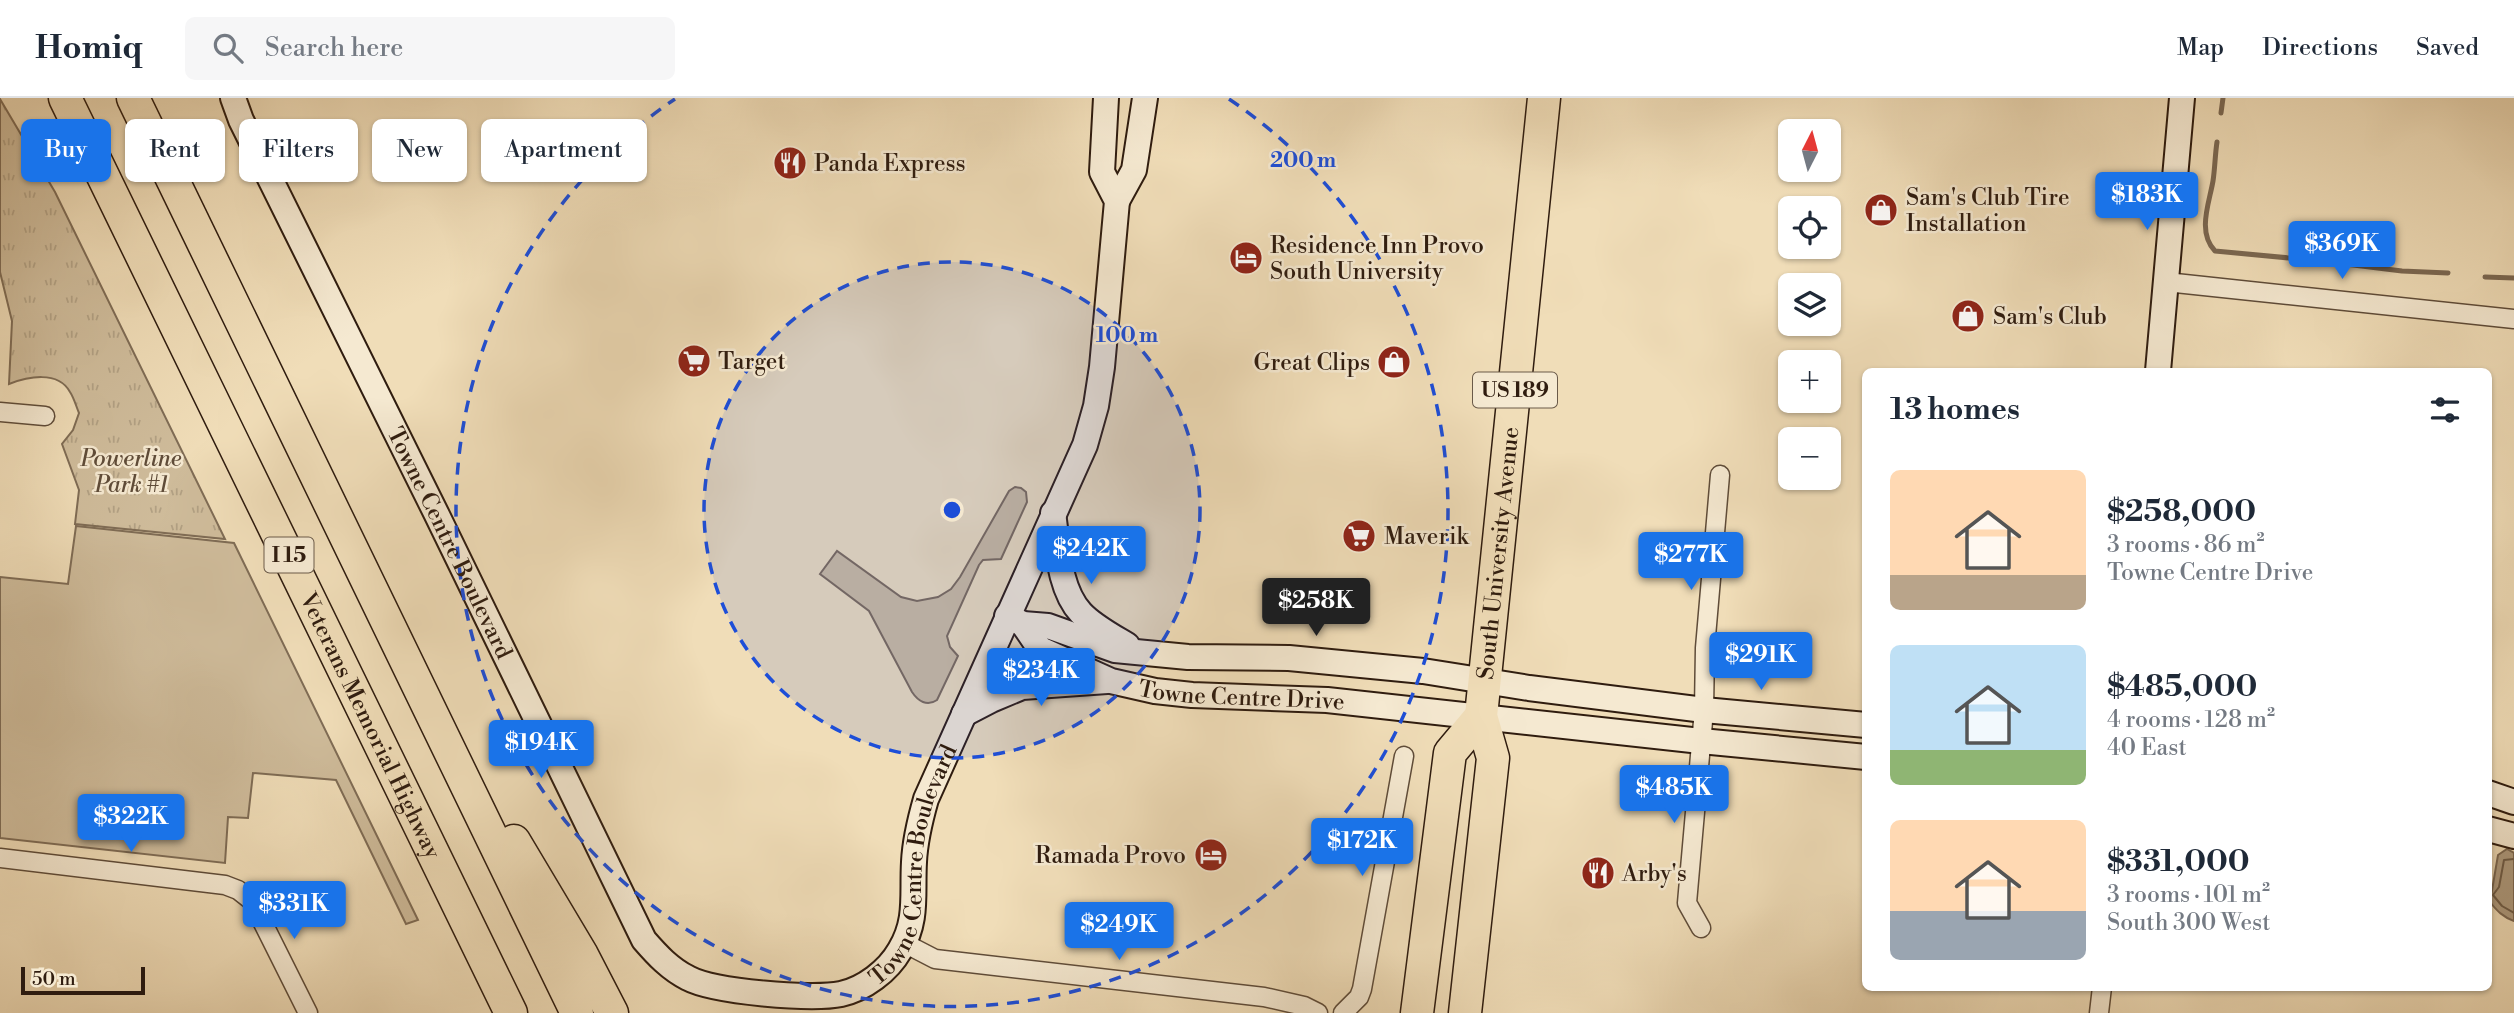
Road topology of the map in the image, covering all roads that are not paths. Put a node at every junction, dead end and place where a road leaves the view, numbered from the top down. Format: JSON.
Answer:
{"nodes":[{"id":1,"x":65,"y":98,"type":"edge"},
{"id":2,"x":133,"y":98,"type":"edge"},
{"id":3,"x":233,"y":98,"type":"edge"},
{"id":4,"x":1106,"y":98,"type":"edge"},
{"id":5,"x":1145,"y":98,"type":"edge"},
{"id":6,"x":1544,"y":98,"type":"edge"},
{"id":7,"x":2182,"y":98,"type":"edge"},
{"id":8,"x":1117,"y":201,"type":"junction"},
{"id":9,"x":2166,"y":282,"type":"junction"},
{"id":10,"x":2514,"y":319,"type":"edge"},
{"id":11,"x":2158,"y":368,"type":"edge"},
{"id":12,"x":0,"y":412,"type":"edge"},
{"id":13,"x":45,"y":416,"type":"dead end"},
{"id":14,"x":1720,"y":475,"type":"dead end"},
{"id":15,"x":1053,"y":513,"type":"junction"},
{"id":16,"x":1015,"y":620,"type":"junction"},
{"id":17,"x":1140,"y":652,"type":"junction"},
{"id":18,"x":405,"y":660,"type":"junction"},
{"id":19,"x":1111,"y":681,"type":"junction"},
{"id":20,"x":1486,"y":682,"type":"junction"},
{"id":21,"x":1704,"y":710,"type":"junction"},
{"id":22,"x":964,"y":714,"type":"junction"},
{"id":23,"x":1481,"y":716,"type":"junction"},
{"id":24,"x":1862,"y":725,"type":"edge"},
{"id":25,"x":1701,"y":741,"type":"junction"},
{"id":26,"x":1404,"y":756,"type":"dead end"},
{"id":27,"x":1862,"y":757,"type":"edge"},
{"id":28,"x":2492,"y":795,"type":"edge"},
{"id":29,"x":2514,"y":803,"type":"edge"},
{"id":30,"x":2492,"y":830,"type":"edge"},
{"id":31,"x":2514,"y":836,"type":"edge"},
{"id":32,"x":0,"y":858,"type":"edge"},
{"id":33,"x":1701,"y":928,"type":"dead end"},
{"id":34,"x":904,"y":943,"type":"junction"},
{"id":35,"x":2102,"y":991,"type":"edge"},
{"id":36,"x":1417,"y":1005,"type":"edge"},
{"id":37,"x":308,"y":1013,"type":"edge"},
{"id":38,"x":511,"y":1013,"type":"edge"},
{"id":39,"x":577,"y":1013,"type":"edge"},
{"id":40,"x":612,"y":1013,"type":"edge"},
{"id":41,"x":1318,"y":1013,"type":"edge"},
{"id":42,"x":1343,"y":1013,"type":"edge"},
{"id":43,"x":1465,"y":1013,"type":"edge"},
{"id":44,"x":2099,"y":1013,"type":"edge"}],
"edges":[{"from":1,"to":38,"type":"highway","name":"Veterans Memorial Highway","number":"I 15"},
{"from":2,"to":18,"type":"highway","number":"I 15"},
{"from":3,"to":34,"type":"street","name":"Towne Centre Boulevard"},
{"from":4,"to":8,"type":"street"},
{"from":5,"to":8,"type":"street"},
{"from":6,"to":20,"type":"highway","name":"South University Avenue","number":"US 189"},
{"from":7,"to":9,"type":"street"},
{"from":8,"to":15,"type":"street","name":"Towne Centre Boulevard"},
{"from":9,"to":10,"type":"street"},
{"from":9,"to":11,"type":"street"},
{"from":12,"to":13,"type":"street"},
{"from":14,"to":21,"type":"street"},
{"from":15,"to":16,"type":"street","name":"Towne Centre Boulevard"},
{"from":15,"to":17,"type":"street"},
{"from":16,"to":17,"type":"street","name":"Towne Centre Drive"},
{"from":16,"to":19,"type":"street","name":"Towne Centre Drive"},
{"from":16,"to":22,"type":"street","name":"Towne Centre Boulevard"},
{"from":17,"to":20,"type":"street","name":"Towne Centre Drive"},
{"from":18,"to":39,"type":"highway","number":"I 15"},
{"from":18,"to":40,"type":"highway"},
{"from":19,"to":22,"type":"street"},
{"from":19,"to":23,"type":"street","name":"Towne Centre Drive"},
{"from":20,"to":21,"type":"street","name":"Towne Centre Drive"},
{"from":20,"to":23,"type":"highway","name":"South University Avenue","number":"US 189"},
{"from":21,"to":24,"type":"street","name":"Towne Centre Drive"},
{"from":21,"to":25,"type":"street"},
{"from":22,"to":34,"type":"street","name":"Towne Centre Boulevard"},
{"from":23,"to":25,"type":"street","name":"Towne Centre Drive"},
{"from":23,"to":36,"type":"highway"},
{"from":23,"to":43,"type":"highway","name":"South University Avenue","number":"US 189"},
{"from":25,"to":27,"type":"street","name":"Towne Centre Drive"},
{"from":25,"to":33,"type":"street"},
{"from":26,"to":42,"type":"street"},
{"from":28,"to":29,"type":"street"},
{"from":30,"to":31,"type":"street"},
{"from":32,"to":37,"type":"street"},
{"from":34,"to":41,"type":"street"},
{"from":35,"to":44,"type":"street"}]}
